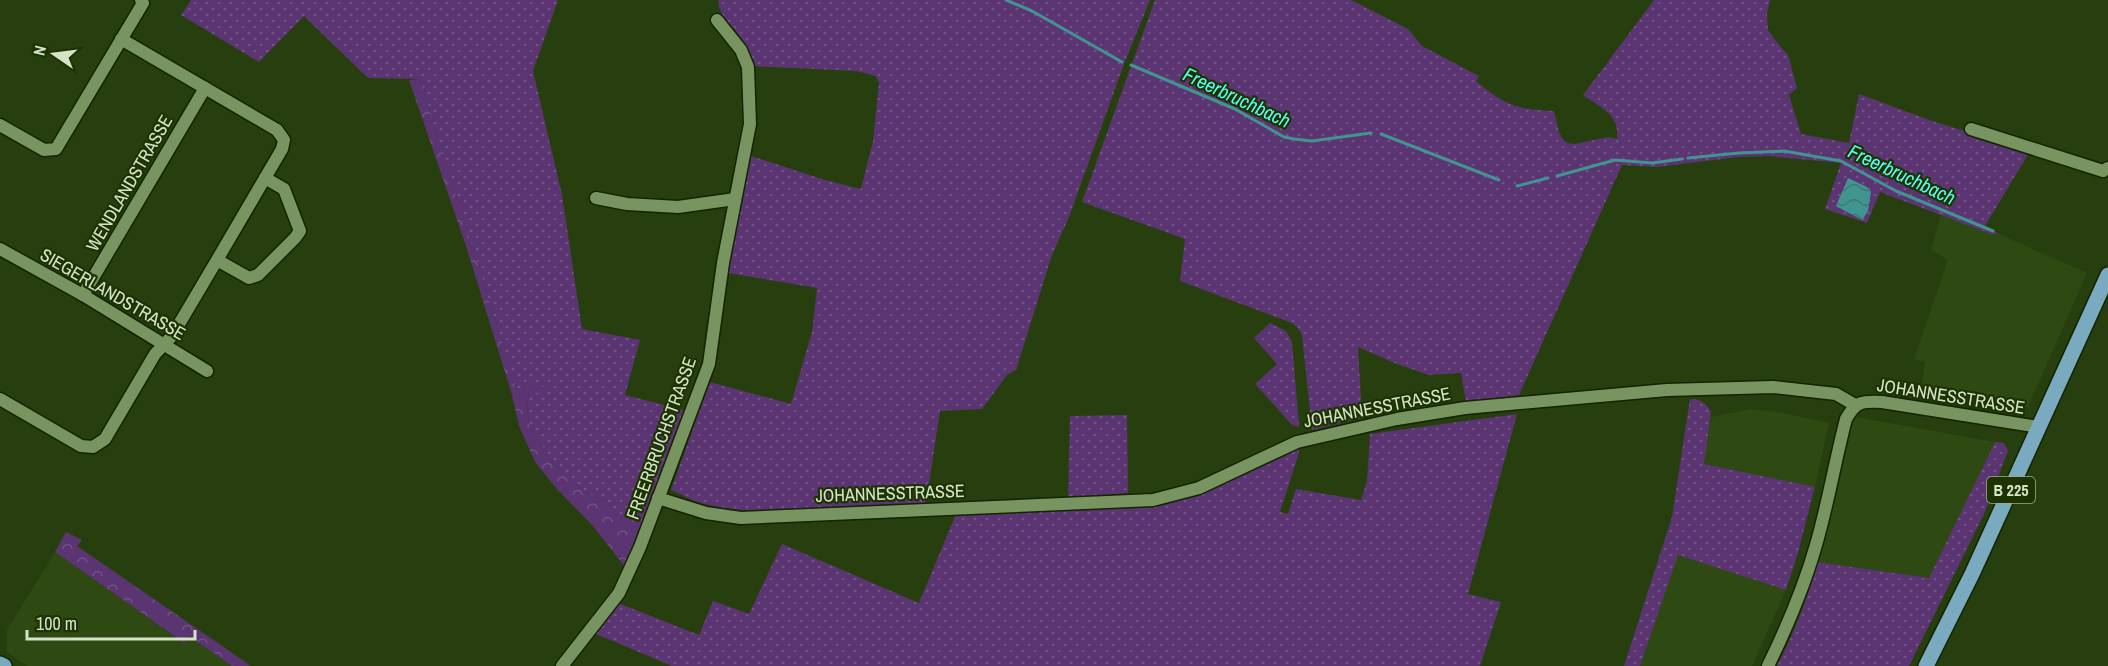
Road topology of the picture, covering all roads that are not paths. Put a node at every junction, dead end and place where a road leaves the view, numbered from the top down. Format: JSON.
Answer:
{"nodes":[{"id":1,"x":141,"y":0,"type":"edge"},
{"id":2,"x":717,"y":20,"type":"dead end"},
{"id":3,"x":121,"y":39,"type":"junction"},
{"id":4,"x":205,"y":88,"type":"junction"},
{"id":5,"x":0,"y":124,"type":"edge"},
{"id":6,"x":1971,"y":129,"type":"dead end"},
{"id":7,"x":2108,"y":168,"type":"edge"},
{"id":8,"x":265,"y":178,"type":"junction"},
{"id":9,"x":596,"y":198,"type":"dead end"},
{"id":10,"x":735,"y":199,"type":"junction"},
{"id":11,"x":0,"y":249,"type":"edge"},
{"id":12,"x":217,"y":261,"type":"junction"},
{"id":13,"x":2108,"y":275,"type":"edge"},
{"id":14,"x":83,"y":295,"type":"junction"},
{"id":15,"x":164,"y":343,"type":"junction"},
{"id":16,"x":207,"y":371,"type":"dead end"},
{"id":17,"x":0,"y":399,"type":"edge"},
{"id":18,"x":1855,"y":405,"type":"junction"},
{"id":19,"x":2039,"y":427,"type":"junction"},
{"id":20,"x":658,"y":498,"type":"junction"},
{"id":21,"x":562,"y":666,"type":"edge"},
{"id":22,"x":1768,"y":666,"type":"edge"},
{"id":23,"x":1926,"y":666,"type":"edge"}],
"edges":[{"from":1,"to":3,"type":"street"},
{"from":2,"to":10,"type":"street","name":"FREERBRUCHSTRASSE"},
{"from":3,"to":4,"type":"street"},
{"from":3,"to":5,"type":"street"},
{"from":4,"to":8,"type":"street"},
{"from":4,"to":14,"type":"street","name":"WENDLANDSTRASSE"},
{"from":6,"to":7,"type":"street"},
{"from":8,"to":12,"type":"street"},
{"from":8,"to":12,"type":"street"},
{"from":9,"to":10,"type":"street"},
{"from":10,"to":20,"type":"street","name":"FREERBRUCHSTRASSE"},
{"from":11,"to":14,"type":"street","name":"SIEGERLANDSTRASSE"},
{"from":12,"to":15,"type":"street"},
{"from":13,"to":19,"type":"main road","number":"B 225"},
{"from":14,"to":15,"type":"street","name":"SIEGERLANDSTRASSE"},
{"from":15,"to":16,"type":"street","name":"SIEGERLANDSTRASSE"},
{"from":15,"to":17,"type":"street"},
{"from":18,"to":19,"type":"street","name":"JOHANNESSTRASSE"},
{"from":18,"to":20,"type":"street","name":"JOHANNESSTRASSE"},
{"from":18,"to":22,"type":"street"},
{"from":19,"to":23,"type":"main road","number":"B 225"},
{"from":20,"to":21,"type":"street","name":"FREERBRUCHSTRASSE"}]}
